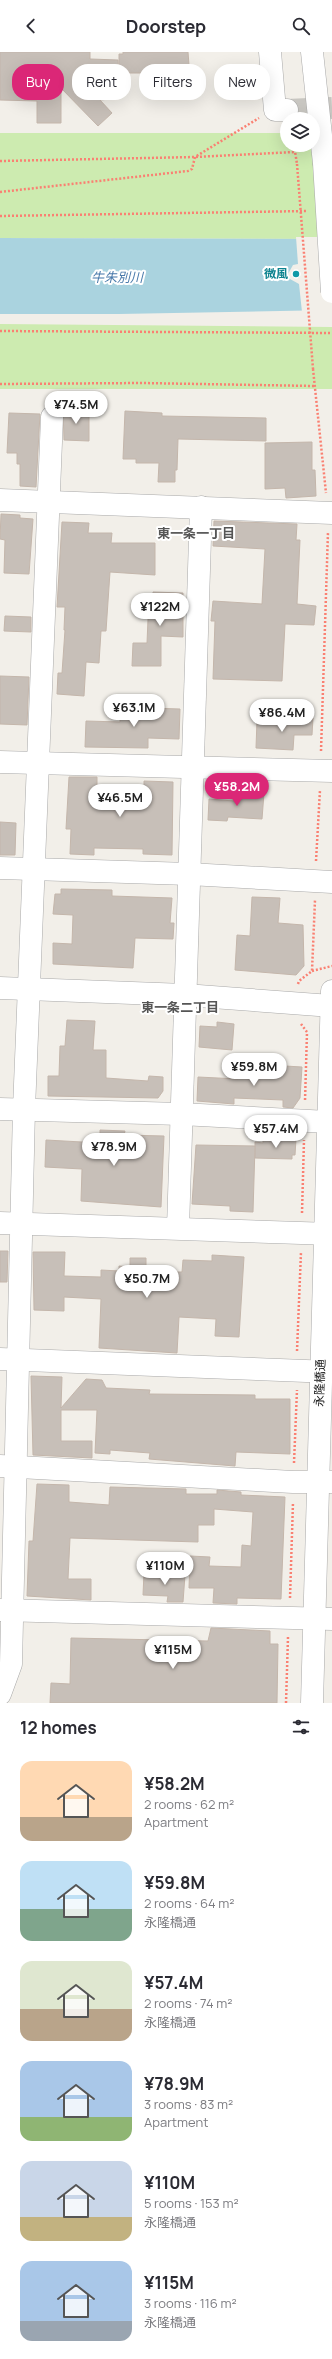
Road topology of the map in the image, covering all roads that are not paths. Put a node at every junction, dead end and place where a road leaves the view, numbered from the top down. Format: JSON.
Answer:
{"nodes":[{"id":1,"x":270,"y":52,"type":"edge"},
{"id":2,"x":312,"y":52,"type":"edge"},
{"id":3,"x":281,"y":110,"type":"road end"},
{"id":4,"x":332,"y":292,"type":"edge"},
{"id":5,"x":52,"y":418,"type":"dead end"},
{"id":6,"x":0,"y":500,"type":"edge"},
{"id":7,"x":48,"y":502,"type":"junction"},
{"id":8,"x":201,"y":507,"type":"junction"},
{"id":9,"x":332,"y":513,"type":"edge"},
{"id":10,"x":0,"y":762,"type":"edge"},
{"id":11,"x":38,"y":762,"type":"junction"},
{"id":12,"x":192,"y":768,"type":"junction"},
{"id":13,"x":332,"y":771,"type":"edge"},
{"id":14,"x":0,"y":868,"type":"edge"},
{"id":15,"x":33,"y":869,"type":"junction"},
{"id":16,"x":189,"y":874,"type":"junction"},
{"id":17,"x":332,"y":882,"type":"edge"},
{"id":18,"x":0,"y":988,"type":"edge"},
{"id":19,"x":30,"y":989,"type":"junction"},
{"id":20,"x":185,"y":995,"type":"junction"},
{"id":21,"x":332,"y":1001,"type":"edge"},
{"id":22,"x":0,"y":1109,"type":"edge"},
{"id":23,"x":24,"y":1109,"type":"junction"},
{"id":24,"x":181,"y":1114,"type":"junction"},
{"id":25,"x":328,"y":1122,"type":"junction"},
{"id":26,"x":0,"y":1223,"type":"edge"},
{"id":27,"x":22,"y":1224,"type":"junction"},
{"id":28,"x":178,"y":1228,"type":"junction"},
{"id":29,"x":329,"y":1234,"type":"edge"},
{"id":30,"x":10,"y":1359,"type":"edge"},
{"id":31,"x":326,"y":1372,"type":"edge"},
{"id":32,"x":8,"y":1467,"type":"edge"},
{"id":33,"x":325,"y":1482,"type":"edge"},
{"id":34,"x":6,"y":1610,"type":"edge"},
{"id":35,"x":323,"y":1619,"type":"edge"},
{"id":36,"x":0,"y":1694,"type":"edge"},
{"id":37,"x":312,"y":1703,"type":"edge"}],
"edges":[{"from":1,"to":3,"type":"street"},
{"from":2,"to":4,"type":"street","bridge":true},
{"from":5,"to":7,"type":"street"},
{"from":6,"to":7,"type":"street"},
{"from":7,"to":8,"type":"street"},
{"from":7,"to":11,"type":"street"},
{"from":8,"to":9,"type":"street"},
{"from":8,"to":12,"type":"street"},
{"from":10,"to":11,"type":"street"},
{"from":11,"to":12,"type":"street"},
{"from":11,"to":15,"type":"street"},
{"from":12,"to":13,"type":"street"},
{"from":12,"to":16,"type":"street"},
{"from":14,"to":15,"type":"street"},
{"from":15,"to":16,"type":"street"},
{"from":15,"to":19,"type":"street"},
{"from":16,"to":17,"type":"street"},
{"from":16,"to":20,"type":"street"},
{"from":18,"to":19,"type":"street"},
{"from":19,"to":20,"type":"street"},
{"from":19,"to":23,"type":"street"},
{"from":20,"to":21,"type":"street"},
{"from":20,"to":24,"type":"street"},
{"from":21,"to":25,"type":"street","name":"永隆橋通"},
{"from":22,"to":23,"type":"street"},
{"from":23,"to":24,"type":"street"},
{"from":23,"to":27,"type":"street"},
{"from":24,"to":25,"type":"street"},
{"from":24,"to":28,"type":"street"},
{"from":25,"to":29,"type":"street","name":"永隆橋通"},
{"from":26,"to":27,"type":"street"},
{"from":27,"to":28,"type":"street"},
{"from":27,"to":30,"type":"street"},
{"from":28,"to":29,"type":"street"},
{"from":29,"to":31,"type":"street","name":"永隆橋通"},
{"from":30,"to":31,"type":"street"},
{"from":30,"to":32,"type":"street"},
{"from":31,"to":33,"type":"street","name":"永隆橋通"},
{"from":32,"to":33,"type":"street"},
{"from":32,"to":34,"type":"street"},
{"from":33,"to":35,"type":"street","name":"永隆橋通"},
{"from":34,"to":35,"type":"street"},
{"from":34,"to":36,"type":"street"},
{"from":35,"to":37,"type":"street","name":"永隆橋通"}]}
